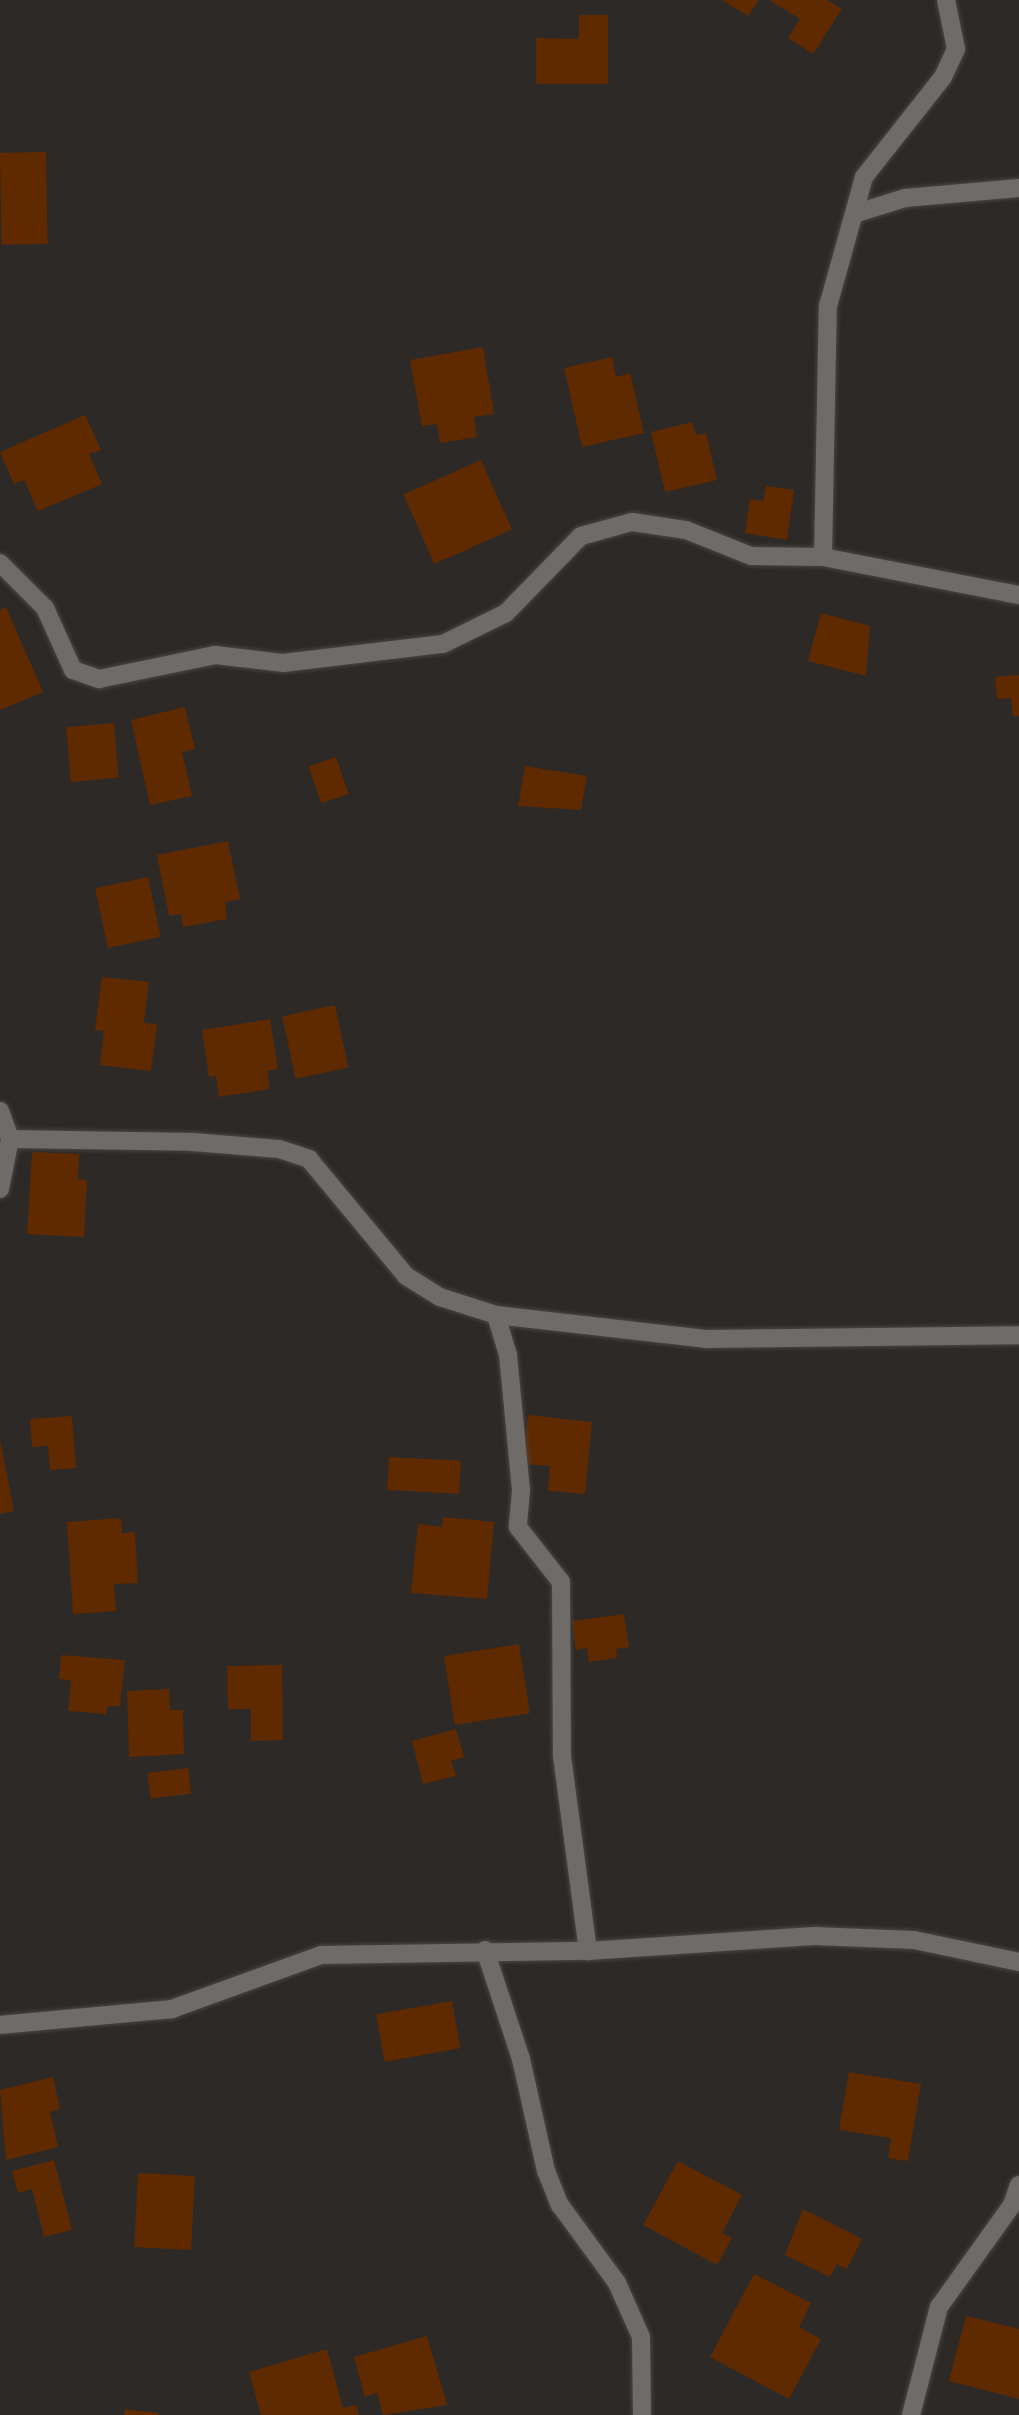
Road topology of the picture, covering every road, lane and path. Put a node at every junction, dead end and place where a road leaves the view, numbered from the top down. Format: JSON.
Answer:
{"nodes":[{"id":1,"x":946,"y":0,"type":"edge"},
{"id":2,"x":1019,"y":188,"type":"edge"},
{"id":3,"x":854,"y":214,"type":"junction"},
{"id":4,"x":823,"y":557,"type":"junction"},
{"id":5,"x":0,"y":563,"type":"edge"},
{"id":6,"x":1019,"y":595,"type":"edge"},
{"id":7,"x":0,"y":1111,"type":"edge"},
{"id":8,"x":10,"y":1139,"type":"junction"},
{"id":9,"x":0,"y":1189,"type":"edge"},
{"id":10,"x":496,"y":1315,"type":"junction"},
{"id":11,"x":1019,"y":1335,"type":"edge"},
{"id":12,"x":485,"y":1950,"type":"junction"},
{"id":13,"x":588,"y":1951,"type":"junction"},
{"id":14,"x":1019,"y":1962,"type":"edge"},
{"id":15,"x":0,"y":2025,"type":"edge"},
{"id":16,"x":1019,"y":2185,"type":"edge"},
{"id":17,"x":642,"y":2415,"type":"edge"},
{"id":18,"x":911,"y":2415,"type":"edge"}],
"edges":[{"from":1,"to":3,"type":"street"},
{"from":2,"to":3,"type":"street"},
{"from":3,"to":4,"type":"street"},
{"from":4,"to":5,"type":"street"},
{"from":4,"to":6,"type":"street"},
{"from":7,"to":8,"type":"street"},
{"from":8,"to":9,"type":"street"},
{"from":8,"to":10,"type":"street"},
{"from":10,"to":11,"type":"street"},
{"from":10,"to":13,"type":"street"},
{"from":12,"to":13,"type":"street"},
{"from":12,"to":15,"type":"street"},
{"from":12,"to":17,"type":"street"},
{"from":13,"to":14,"type":"street"},
{"from":16,"to":18,"type":"street"}]}
